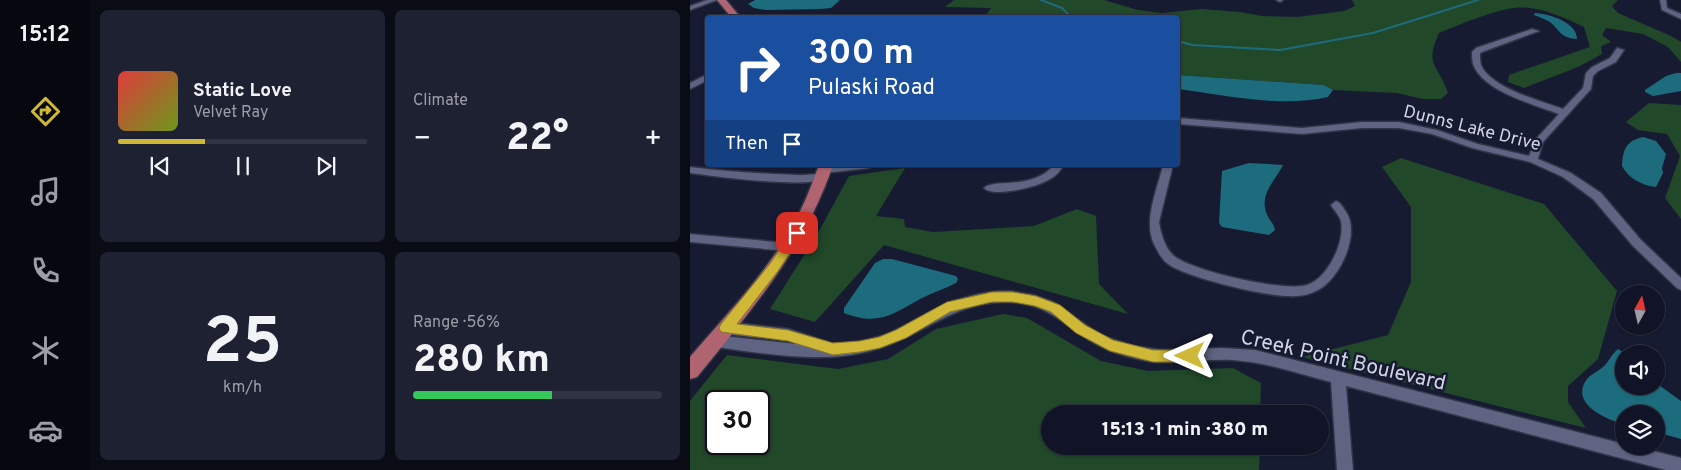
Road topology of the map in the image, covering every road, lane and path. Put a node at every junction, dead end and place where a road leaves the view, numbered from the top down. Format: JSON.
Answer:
{"nodes":[{"id":1,"x":714,"y":0,"type":"edge"},
{"id":2,"x":721,"y":0,"type":"edge"},
{"id":3,"x":1663,"y":0,"type":"edge"},
{"id":4,"x":690,"y":8,"type":"edge"},
{"id":5,"x":734,"y":15,"type":"edge"},
{"id":6,"x":1681,"y":17,"type":"edge"},
{"id":7,"x":1535,"y":31,"type":"dead end"},
{"id":8,"x":1620,"y":50,"type":"dead end"},
{"id":9,"x":705,"y":78,"type":"edge"},
{"id":10,"x":690,"y":86,"type":"edge"},
{"id":11,"x":1565,"y":114,"type":"junction"},
{"id":12,"x":1180,"y":122,"type":"edge"},
{"id":13,"x":1533,"y":160,"type":"junction"},
{"id":14,"x":854,"y":167,"type":"edge"},
{"id":15,"x":1057,"y":167,"type":"edge"},
{"id":16,"x":1168,"y":167,"type":"edge"},
{"id":17,"x":690,"y":170,"type":"edge"},
{"id":18,"x":825,"y":171,"type":"edge"},
{"id":19,"x":989,"y":188,"type":"dead end"},
{"id":20,"x":1336,"y":205,"type":"dead end"},
{"id":21,"x":690,"y":238,"type":"edge"},
{"id":22,"x":787,"y":247,"type":"junction"},
{"id":23,"x":1681,"y":285,"type":"edge"},
{"id":24,"x":726,"y":328,"type":"junction"},
{"id":25,"x":715,"y":341,"type":"junction"},
{"id":26,"x":833,"y":349,"type":"junction"},
{"id":27,"x":690,"y":371,"type":"edge"},
{"id":28,"x":1338,"y":377,"type":"junction"},
{"id":29,"x":1681,"y":466,"type":"edge"},
{"id":30,"x":1345,"y":470,"type":"edge"}],
"edges":[{"from":1,"to":4,"type":"street"},
{"from":2,"to":5,"type":"main road"},
{"from":3,"to":6,"type":"street"},
{"from":7,"to":11,"type":"street"},
{"from":8,"to":11,"type":"street"},
{"from":9,"to":10,"type":"street"},
{"from":11,"to":13,"type":"street"},
{"from":12,"to":13,"type":"street","name":"Dunns Lake Drive"},
{"from":13,"to":23,"type":"street","name":"Dunns Lake Drive"},
{"from":14,"to":18,"type":"street"},
{"from":15,"to":19,"type":"street"},
{"from":16,"to":20,"type":"street"},
{"from":17,"to":18,"type":"street"},
{"from":18,"to":22,"type":"main road"},
{"from":21,"to":22,"type":"street"},
{"from":22,"to":24,"type":"main road"},
{"from":24,"to":25,"type":"main road"},
{"from":24,"to":26,"type":"street","name":"Creek Point Boulevard"},
{"from":25,"to":26,"type":"street","name":"Creek Point Boulevard"},
{"from":25,"to":27,"type":"main road"},
{"from":26,"to":28,"type":"street","name":"Creek Point Boulevard"},
{"from":28,"to":29,"type":"street","name":"Creek Point Boulevard"},
{"from":28,"to":30,"type":"street"}]}
